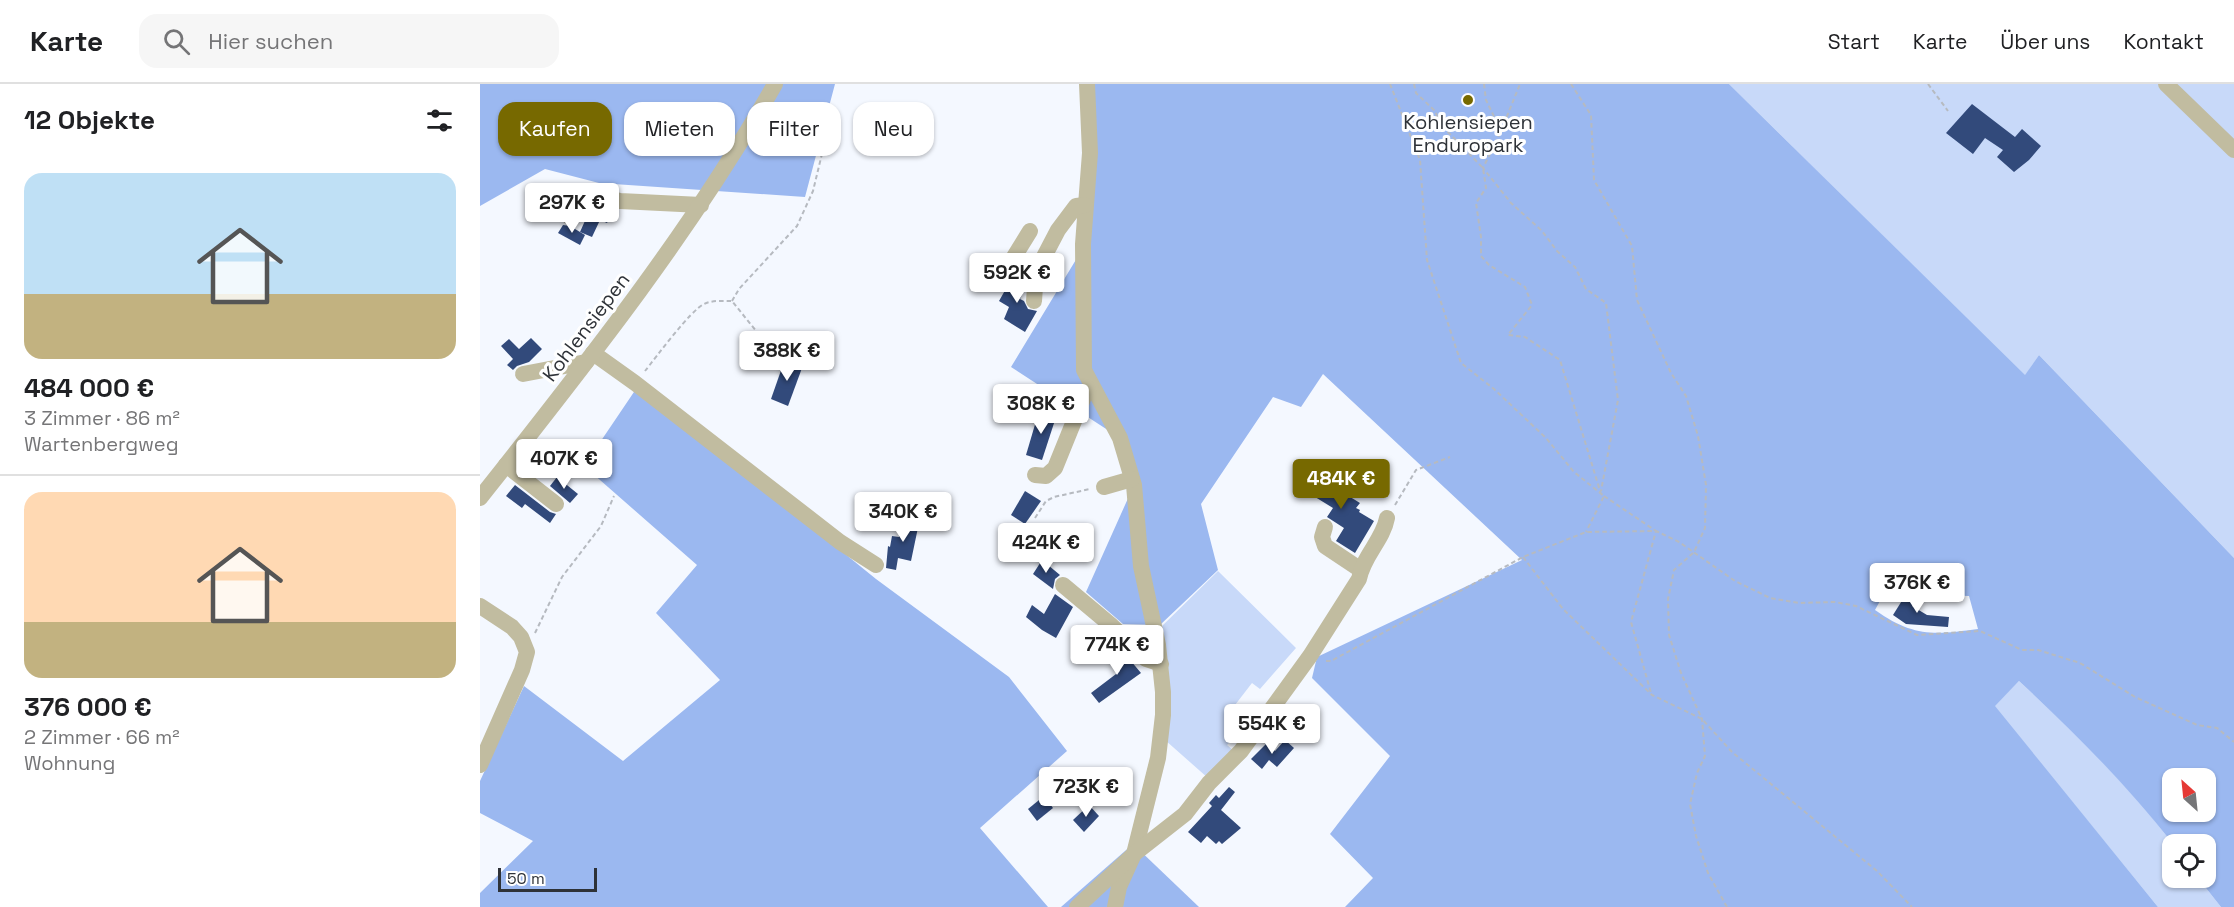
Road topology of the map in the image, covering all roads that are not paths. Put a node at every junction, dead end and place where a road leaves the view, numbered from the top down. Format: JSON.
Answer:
{"nodes":[{"id":1,"x":775,"y":84,"type":"edge"},
{"id":2,"x":1087,"y":84,"type":"edge"},
{"id":3,"x":2166,"y":84,"type":"edge"},
{"id":4,"x":2234,"y":150,"type":"edge"},
{"id":5,"x":701,"y":205,"type":"junction"},
{"id":6,"x":1085,"y":205,"type":"junction"},
{"id":7,"x":569,"y":216,"type":"dead end"},
{"id":8,"x":1030,"y":231,"type":"dead end"},
{"id":9,"x":1036,"y":272,"type":"junction"},
{"id":10,"x":1034,"y":301,"type":"dead end"},
{"id":11,"x":590,"y":358,"type":"junction"},
{"id":12,"x":523,"y":374,"type":"dead end"},
{"id":13,"x":1091,"y":385,"type":"junction"},
{"id":14,"x":506,"y":465,"type":"junction"},
{"id":15,"x":1035,"y":475,"type":"dead end"},
{"id":16,"x":1132,"y":479,"type":"junction"},
{"id":17,"x":1097,"y":488,"type":"road end"},
{"id":18,"x":480,"y":498,"type":"edge"},
{"id":19,"x":556,"y":504,"type":"dead end"},
{"id":20,"x":1387,"y":518,"type":"road end"},
{"id":21,"x":1326,"y":527,"type":"dead end"},
{"id":22,"x":876,"y":565,"type":"dead end"},
{"id":23,"x":1360,"y":570,"type":"junction"},
{"id":24,"x":1063,"y":585,"type":"dead end"},
{"id":25,"x":480,"y":606,"type":"edge"},
{"id":26,"x":1161,"y":664,"type":"junction"},
{"id":27,"x":480,"y":765,"type":"edge"},
{"id":28,"x":1134,"y":855,"type":"junction"},
{"id":29,"x":1077,"y":907,"type":"edge"},
{"id":30,"x":1115,"y":907,"type":"edge"}],
"edges":[{"from":1,"to":5,"type":"street","name":"Kohlensiepen"},
{"from":2,"to":6,"type":"street"},
{"from":3,"to":4,"type":"street"},
{"from":5,"to":7,"type":"street"},
{"from":5,"to":11,"type":"street","name":"Kohlensiepen"},
{"from":6,"to":9,"type":"street"},
{"from":6,"to":13,"type":"street"},
{"from":8,"to":9,"type":"street"},
{"from":9,"to":10,"type":"street"},
{"from":11,"to":12,"type":"street"},
{"from":11,"to":14,"type":"street","name":"Kohlensiepen"},
{"from":11,"to":22,"type":"street"},
{"from":13,"to":15,"type":"street"},
{"from":13,"to":16,"type":"street"},
{"from":14,"to":18,"type":"street","name":"Kohlensiepen"},
{"from":14,"to":19,"type":"street"},
{"from":16,"to":17,"type":"street"},
{"from":16,"to":26,"type":"street"},
{"from":20,"to":23,"type":"street"},
{"from":21,"to":23,"type":"street"},
{"from":23,"to":28,"type":"street"},
{"from":24,"to":26,"type":"street"},
{"from":25,"to":27,"type":"street"},
{"from":26,"to":28,"type":"street"},
{"from":28,"to":29,"type":"street"},
{"from":28,"to":30,"type":"street"}]}
